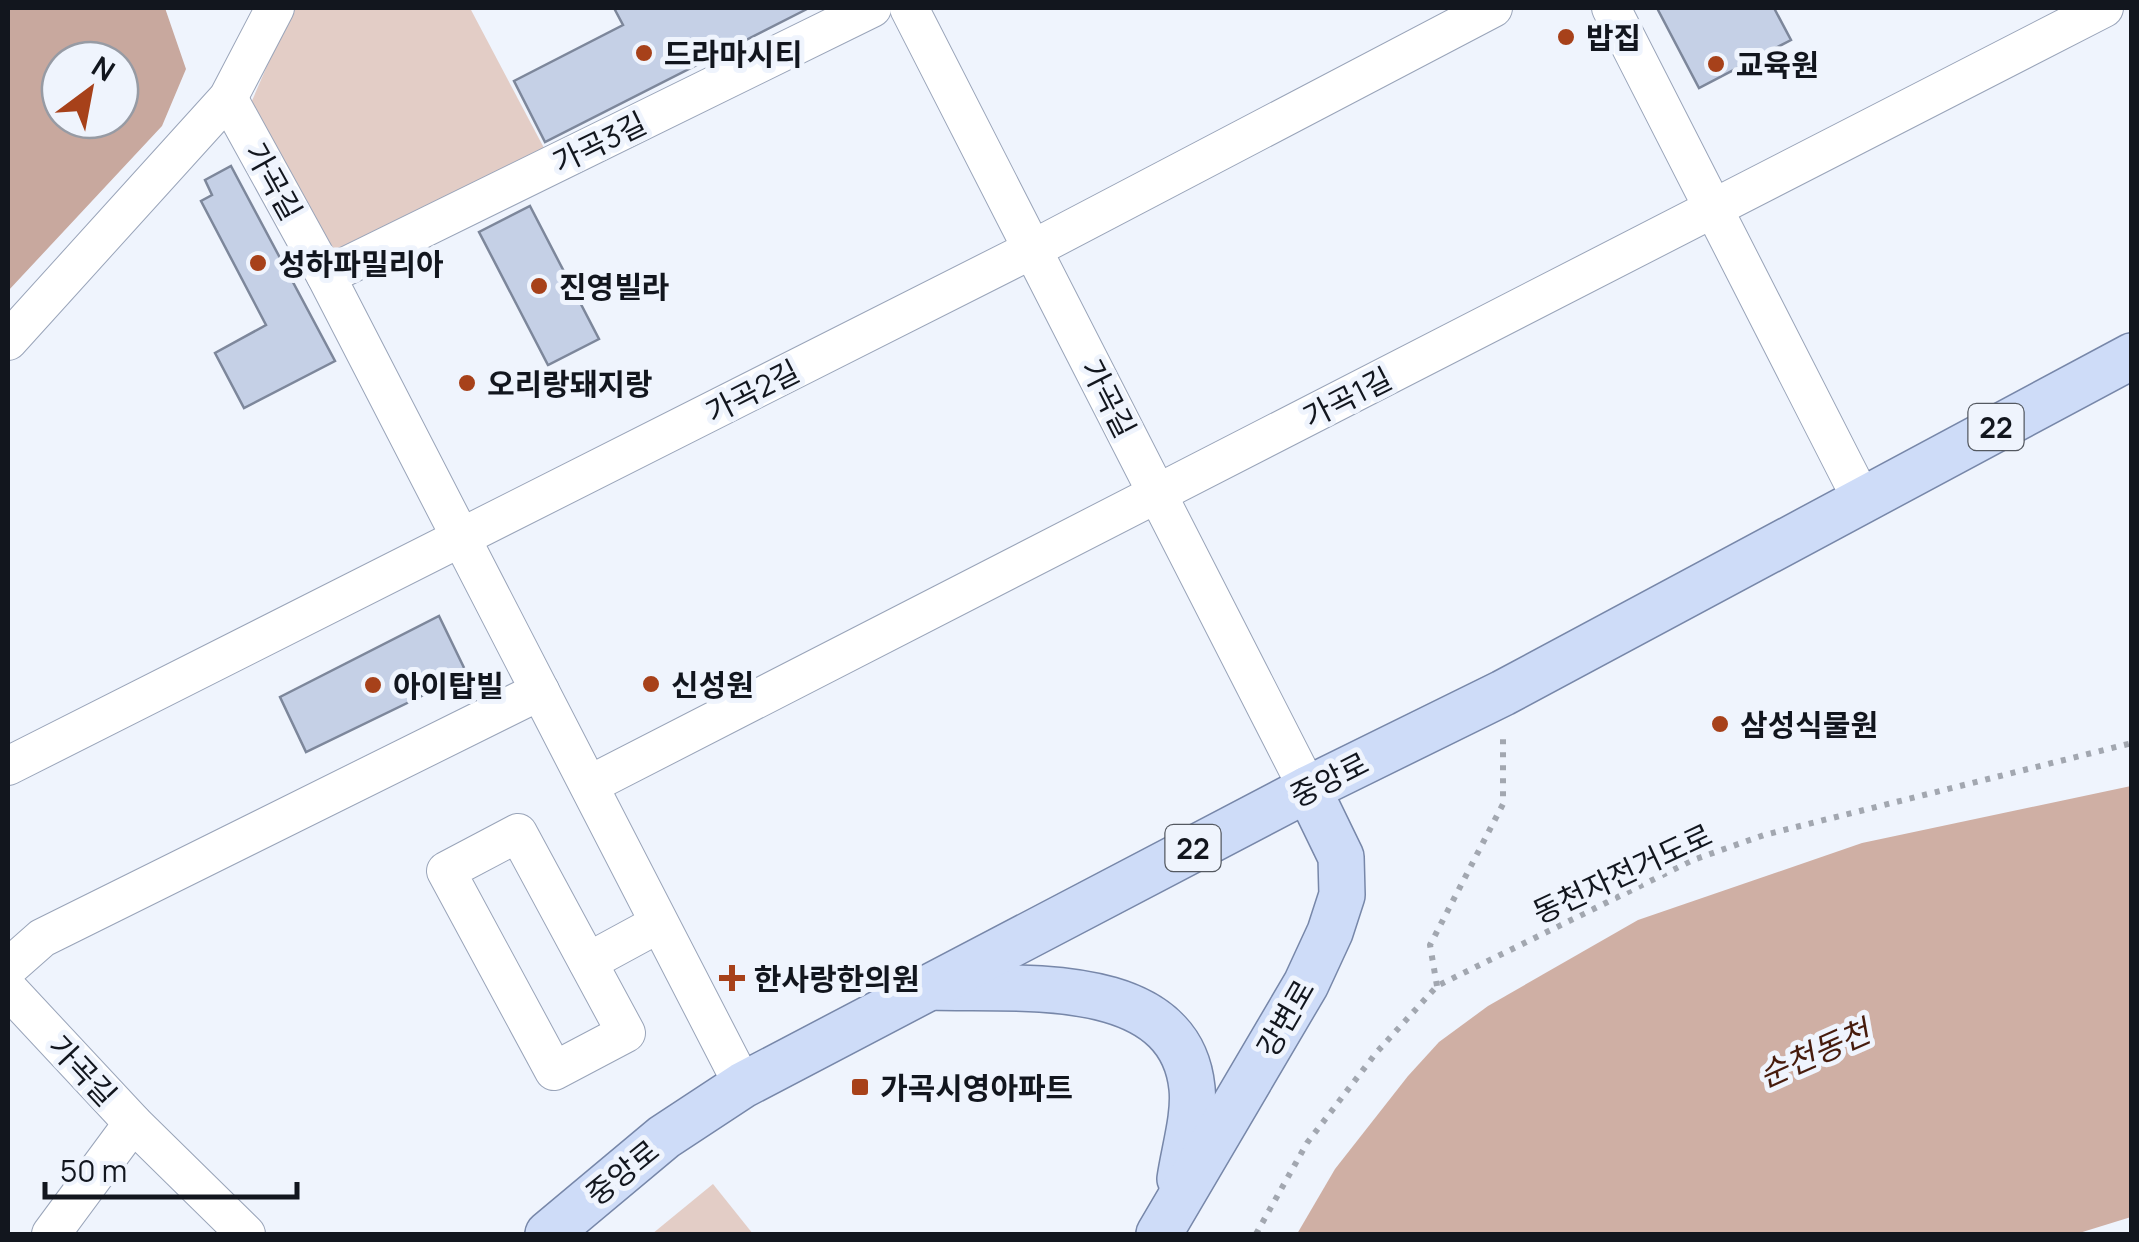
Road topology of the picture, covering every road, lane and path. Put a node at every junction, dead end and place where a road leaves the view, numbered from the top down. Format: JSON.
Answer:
{"nodes":[{"id":1,"x":274,"y":8,"type":"edge"},
{"id":2,"x":872,"y":8,"type":"edge"},
{"id":3,"x":910,"y":8,"type":"edge"},
{"id":4,"x":1493,"y":8,"type":"edge"},
{"id":5,"x":1611,"y":8,"type":"edge"},
{"id":6,"x":2104,"y":8,"type":"edge"},
{"id":7,"x":228,"y":98,"type":"junction"},
{"id":8,"x":1713,"y":209,"type":"junction"},
{"id":9,"x":1033,"y":249,"type":"junction"},
{"id":10,"x":326,"y":276,"type":"junction"},
{"id":11,"x":8,"y":341,"type":"edge"},
{"id":12,"x":2132,"y":356,"type":"edge"},
{"id":13,"x":1158,"y":495,"type":"junction"},
{"id":14,"x":1862,"y":498,"type":"junction"},
{"id":15,"x":462,"y":537,"type":"junction"},
{"id":16,"x":540,"y":691,"type":"junction"},
{"id":17,"x":1503,"y":692,"type":"junction"},
{"id":18,"x":2132,"y":743,"type":"edge"},
{"id":19,"x":8,"y":766,"type":"edge"},
{"id":20,"x":589,"y":785,"type":"junction"},
{"id":21,"x":1308,"y":789,"type":"junction"},
{"id":22,"x":658,"y":924,"type":"junction"},
{"id":23,"x":588,"y":962,"type":"junction"},
{"id":24,"x":8,"y":968,"type":"edge"},
{"id":25,"x":1437,"y":986,"type":"junction"},
{"id":26,"x":925,"y":987,"type":"junction"},
{"id":27,"x":8,"y":989,"type":"edge"},
{"id":28,"x":743,"y":1085,"type":"junction"},
{"id":29,"x":133,"y":1123,"type":"junction"},
{"id":30,"x":1168,"y":1218,"type":"edge"},
{"id":31,"x":50,"y":1234,"type":"edge"},
{"id":32,"x":246,"y":1234,"type":"edge"},
{"id":33,"x":548,"y":1234,"type":"edge"},
{"id":34,"x":1256,"y":1234,"type":"edge"}],
"edges":[{"from":1,"to":7,"type":"street"},
{"from":2,"to":10,"type":"street","name":"가곡3길"},
{"from":3,"to":9,"type":"street","name":"가곡길"},
{"from":4,"to":9,"type":"street","name":"가곡2길"},
{"from":5,"to":8,"type":"street"},
{"from":6,"to":8,"type":"street","name":"가곡1길"},
{"from":7,"to":10,"type":"street","name":"가곡길"},
{"from":7,"to":11,"type":"street"},
{"from":8,"to":13,"type":"street","name":"가곡1길"},
{"from":8,"to":14,"type":"street"},
{"from":9,"to":13,"type":"street","name":"가곡길"},
{"from":9,"to":15,"type":"street","name":"가곡2길"},
{"from":10,"to":15,"type":"street","name":"가곡길"},
{"from":12,"to":14,"type":"main road","name":"중앙로","number":"22"},
{"from":13,"to":20,"type":"street","name":"가곡1길"},
{"from":13,"to":21,"type":"street","name":"가곡길"},
{"from":14,"to":17,"type":"main road","name":"중앙로","number":"22"},
{"from":15,"to":16,"type":"street","name":"가곡길"},
{"from":15,"to":19,"type":"street","name":"가곡2길"},
{"from":16,"to":20,"type":"street","name":"가곡길"},
{"from":16,"to":24,"type":"street"},
{"from":17,"to":21,"type":"main road","name":"중앙로","number":"22"},
{"from":17,"to":25,"type":"path"},
{"from":18,"to":25,"type":"path","name":"동천자전거도로"},
{"from":20,"to":22,"type":"street","name":"가곡길"},
{"from":21,"to":26,"type":"main road","name":"중앙로","number":"22"},
{"from":21,"to":30,"type":"main road","name":"강변로"},
{"from":22,"to":23,"type":"street"},
{"from":22,"to":28,"type":"street","name":"가곡길"},
{"from":23,"to":23,"type":"street"},
{"from":25,"to":34,"type":"path","name":"동천자전거도로"},
{"from":26,"to":28,"type":"main road","name":"중앙로","number":"22"},
{"from":26,"to":30,"type":"main road"},
{"from":27,"to":29,"type":"street","name":"가곡길"},
{"from":28,"to":33,"type":"main road","name":"중앙로","number":"22"},
{"from":29,"to":31,"type":"street"},
{"from":29,"to":32,"type":"street","name":"가곡길"}]}
